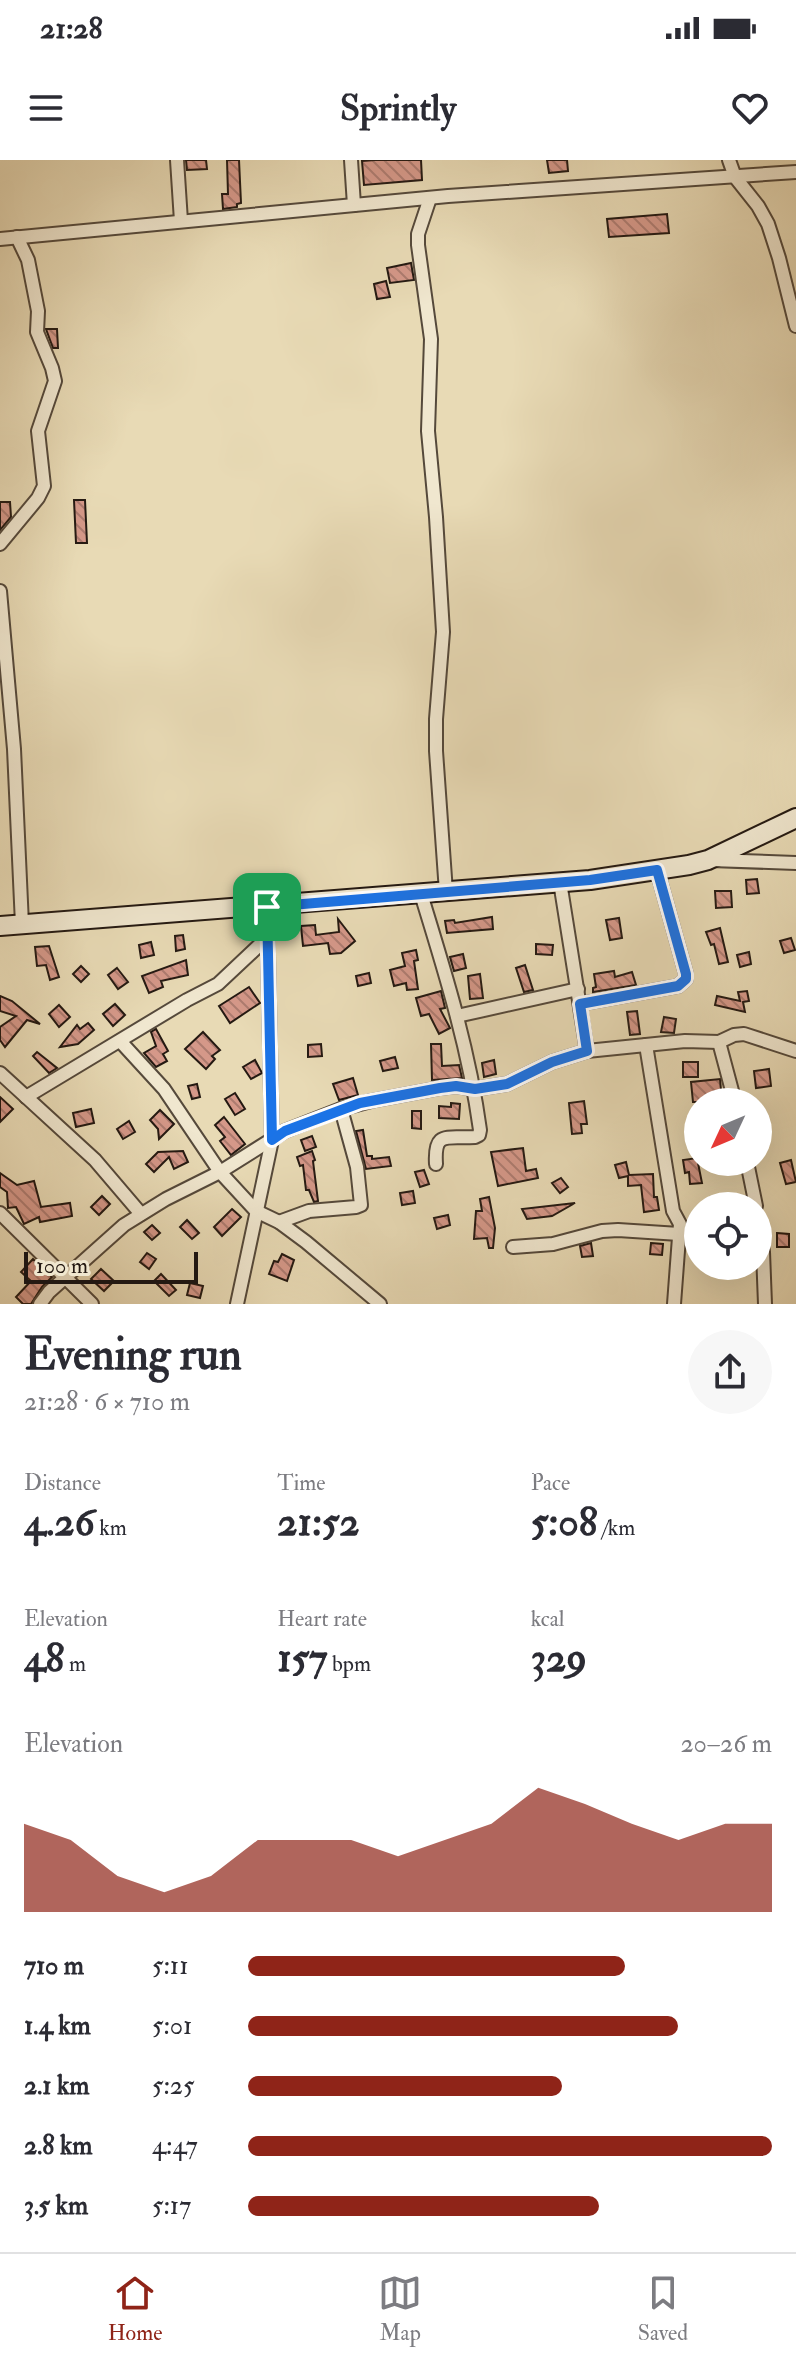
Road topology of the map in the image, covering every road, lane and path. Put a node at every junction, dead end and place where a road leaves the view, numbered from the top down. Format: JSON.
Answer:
{"nodes":[{"id":1,"x":177,"y":160,"type":"edge"},
{"id":2,"x":351,"y":160,"type":"edge"},
{"id":3,"x":729,"y":160,"type":"edge"},
{"id":4,"x":796,"y":172,"type":"edge"},
{"id":5,"x":735,"y":177,"type":"junction"},
{"id":6,"x":430,"y":198,"type":"junction"},
{"id":7,"x":354,"y":205,"type":"junction"},
{"id":8,"x":181,"y":221,"type":"junction"},
{"id":9,"x":17,"y":237,"type":"junction"},
{"id":10,"x":0,"y":239,"type":"edge"},
{"id":11,"x":796,"y":326,"type":"edge"},
{"id":12,"x":0,"y":544,"type":"edge"},
{"id":13,"x":0,"y":591,"type":"edge"},
{"id":14,"x":796,"y":818,"type":"edge"},
{"id":15,"x":708,"y":860,"type":"junction"},
{"id":16,"x":796,"y":863,"type":"edge"},
{"id":17,"x":657,"y":870,"type":"junction"},
{"id":18,"x":560,"y":882,"type":"junction"},
{"id":19,"x":446,"y":892,"type":"junction"},
{"id":20,"x":421,"y":894,"type":"junction"},
{"id":21,"x":267,"y":907,"type":"junction"},
{"id":22,"x":22,"y":924,"type":"junction"},
{"id":23,"x":0,"y":926,"type":"edge"},
{"id":24,"x":268,"y":937,"type":"junction"},
{"id":25,"x":578,"y":989,"type":"junction"},
{"id":26,"x":580,"y":1004,"type":"junction"},
{"id":27,"x":457,"y":1016,"type":"junction"},
{"id":28,"x":120,"y":1041,"type":"junction"},
{"id":29,"x":719,"y":1042,"type":"junction"},
{"id":30,"x":646,"y":1045,"type":"junction"},
{"id":31,"x":587,"y":1051,"type":"junction"},
{"id":32,"x":796,"y":1051,"type":"edge"},
{"id":33,"x":0,"y":1073,"type":"edge"},
{"id":34,"x":731,"y":1088,"type":"edge"},
{"id":35,"x":475,"y":1089,"type":"junction"},
{"id":36,"x":26,"y":1097,"type":"junction"},
{"id":37,"x":341,"y":1109,"type":"junction"},
{"id":38,"x":272,"y":1140,"type":"junction"},
{"id":39,"x":436,"y":1164,"type":"dead end"},
{"id":40,"x":220,"y":1172,"type":"junction"},
{"id":41,"x":256,"y":1211,"type":"junction"},
{"id":42,"x":0,"y":1213,"type":"edge"},
{"id":43,"x":141,"y":1214,"type":"junction"},
{"id":44,"x":279,"y":1222,"type":"junction"},
{"id":45,"x":679,"y":1234,"type":"junction"},
{"id":46,"x":513,"y":1247,"type":"dead end"},
{"id":47,"x":66,"y":1278,"type":"junction"},
{"id":48,"x":764,"y":1280,"type":"edge"},
{"id":49,"x":40,"y":1304,"type":"edge"},
{"id":50,"x":92,"y":1304,"type":"edge"},
{"id":51,"x":237,"y":1304,"type":"edge"},
{"id":52,"x":380,"y":1304,"type":"edge"},
{"id":53,"x":674,"y":1304,"type":"edge"},
{"id":54,"x":765,"y":1304,"type":"edge"}],
"edges":[{"from":1,"to":8,"type":"street"},
{"from":2,"to":7,"type":"street"},
{"from":3,"to":5,"type":"street"},
{"from":4,"to":5,"type":"street"},
{"from":5,"to":6,"type":"street"},
{"from":5,"to":11,"type":"street"},
{"from":6,"to":7,"type":"street"},
{"from":6,"to":19,"type":"street"},
{"from":7,"to":8,"type":"street"},
{"from":8,"to":9,"type":"street"},
{"from":9,"to":10,"type":"street"},
{"from":9,"to":12,"type":"street"},
{"from":13,"to":22,"type":"street"},
{"from":14,"to":15,"type":"street"},
{"from":15,"to":16,"type":"street"},
{"from":15,"to":17,"type":"street"},
{"from":17,"to":18,"type":"street"},
{"from":17,"to":26,"type":"street"},
{"from":18,"to":19,"type":"street"},
{"from":18,"to":25,"type":"street"},
{"from":19,"to":20,"type":"street"},
{"from":20,"to":21,"type":"street"},
{"from":20,"to":27,"type":"street"},
{"from":21,"to":22,"type":"street"},
{"from":21,"to":24,"type":"street"},
{"from":22,"to":23,"type":"street"},
{"from":24,"to":28,"type":"street"},
{"from":24,"to":38,"type":"street"},
{"from":25,"to":26,"type":"street"},
{"from":25,"to":27,"type":"street"},
{"from":26,"to":31,"type":"street"},
{"from":27,"to":35,"type":"street"},
{"from":28,"to":36,"type":"street"},
{"from":28,"to":40,"type":"street"},
{"from":29,"to":30,"type":"street"},
{"from":29,"to":32,"type":"street"},
{"from":29,"to":34,"type":"street"},
{"from":30,"to":31,"type":"street"},
{"from":30,"to":45,"type":"street"},
{"from":31,"to":35,"type":"street"},
{"from":33,"to":36,"type":"street"},
{"from":35,"to":37,"type":"street"},
{"from":35,"to":39,"type":"street"},
{"from":36,"to":43,"type":"street"},
{"from":37,"to":38,"type":"street"},
{"from":37,"to":44,"type":"street"},
{"from":38,"to":40,"type":"street"},
{"from":38,"to":41,"type":"street"},
{"from":40,"to":41,"type":"street"},
{"from":40,"to":43,"type":"street"},
{"from":41,"to":44,"type":"street"},
{"from":41,"to":51,"type":"street"},
{"from":42,"to":47,"type":"street"},
{"from":43,"to":47,"type":"street"},
{"from":44,"to":52,"type":"street"},
{"from":45,"to":46,"type":"street"},
{"from":45,"to":53,"type":"street"},
{"from":47,"to":49,"type":"street"},
{"from":47,"to":50,"type":"street"},
{"from":48,"to":54,"type":"street"}]}
